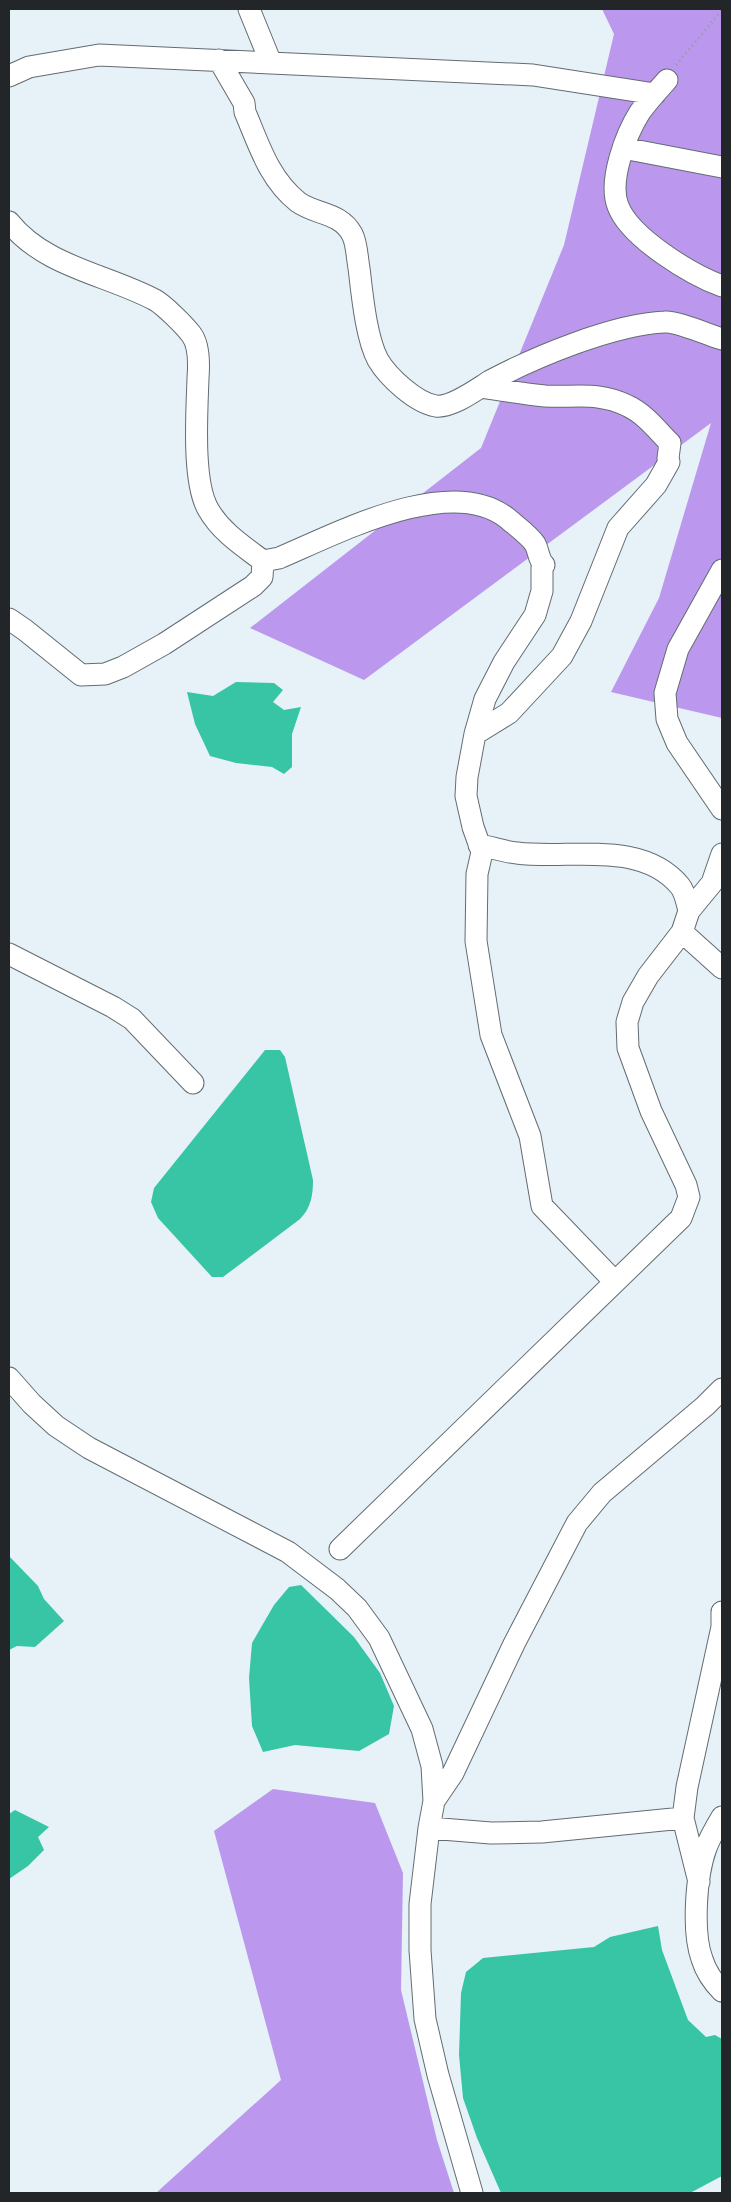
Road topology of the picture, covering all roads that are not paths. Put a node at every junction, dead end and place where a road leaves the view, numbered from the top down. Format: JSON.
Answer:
{"nodes":[{"id":1,"x":249,"y":9,"type":"edge"},
{"id":2,"x":219,"y":60,"type":"junction"},
{"id":3,"x":271,"y":62,"type":"junction"},
{"id":4,"x":9,"y":76,"type":"edge"},
{"id":5,"x":623,"y":148,"type":"junction"},
{"id":6,"x":722,"y":167,"type":"edge"},
{"id":7,"x":9,"y":222,"type":"edge"},
{"id":8,"x":722,"y":286,"type":"edge"},
{"id":9,"x":722,"y":339,"type":"edge"},
{"id":10,"x":481,"y":387,"type":"junction"},
{"id":11,"x":263,"y":561,"type":"junction"},
{"id":12,"x":722,"y":570,"type":"edge"},
{"id":13,"x":9,"y":619,"type":"edge"},
{"id":14,"x":475,"y":734,"type":"junction"},
{"id":15,"x":722,"y":809,"type":"edge"},
{"id":16,"x":479,"y":846,"type":"junction"},
{"id":17,"x":722,"y":854,"type":"edge"},
{"id":18,"x":689,"y":911,"type":"junction"},
{"id":19,"x":682,"y":932,"type":"junction"},
{"id":20,"x":9,"y":954,"type":"edge"},
{"id":21,"x":722,"y":968,"type":"edge"},
{"id":22,"x":194,"y":1083,"type":"dead end"},
{"id":23,"x":615,"y":1282,"type":"junction"},
{"id":24,"x":9,"y":1378,"type":"edge"},
{"id":25,"x":722,"y":1389,"type":"edge"},
{"id":26,"x":340,"y":1549,"type":"dead end"},
{"id":27,"x":722,"y":1612,"type":"edge"},
{"id":28,"x":434,"y":1801,"type":"junction"},
{"id":29,"x":722,"y":1817,"type":"edge"},
{"id":30,"x":683,"y":1818,"type":"junction"},
{"id":31,"x":429,"y":1828,"type":"junction"},
{"id":32,"x":699,"y":1882,"type":"junction"},
{"id":33,"x":722,"y":1991,"type":"edge"},
{"id":34,"x":472,"y":2193,"type":"edge"}],
"edges":[{"from":1,"to":3,"type":"street"},
{"from":2,"to":3,"type":"street"},
{"from":2,"to":4,"type":"street"},
{"from":2,"to":10,"type":"street"},
{"from":3,"to":5,"type":"street"},
{"from":5,"to":6,"type":"street"},
{"from":5,"to":8,"type":"street"},
{"from":7,"to":11,"type":"street"},
{"from":9,"to":10,"type":"street"},
{"from":10,"to":14,"type":"street"},
{"from":11,"to":13,"type":"street"},
{"from":11,"to":14,"type":"street"},
{"from":12,"to":15,"type":"street"},
{"from":14,"to":16,"type":"street"},
{"from":16,"to":18,"type":"street"},
{"from":16,"to":23,"type":"street"},
{"from":17,"to":18,"type":"street"},
{"from":18,"to":19,"type":"street"},
{"from":19,"to":21,"type":"street"},
{"from":19,"to":23,"type":"street"},
{"from":20,"to":22,"type":"street"},
{"from":23,"to":26,"type":"street"},
{"from":24,"to":28,"type":"street"},
{"from":25,"to":28,"type":"street"},
{"from":27,"to":30,"type":"street"},
{"from":28,"to":31,"type":"street"},
{"from":29,"to":32,"type":"street"},
{"from":30,"to":31,"type":"street"},
{"from":30,"to":32,"type":"street"},
{"from":31,"to":34,"type":"street"},
{"from":32,"to":33,"type":"street"}]}
